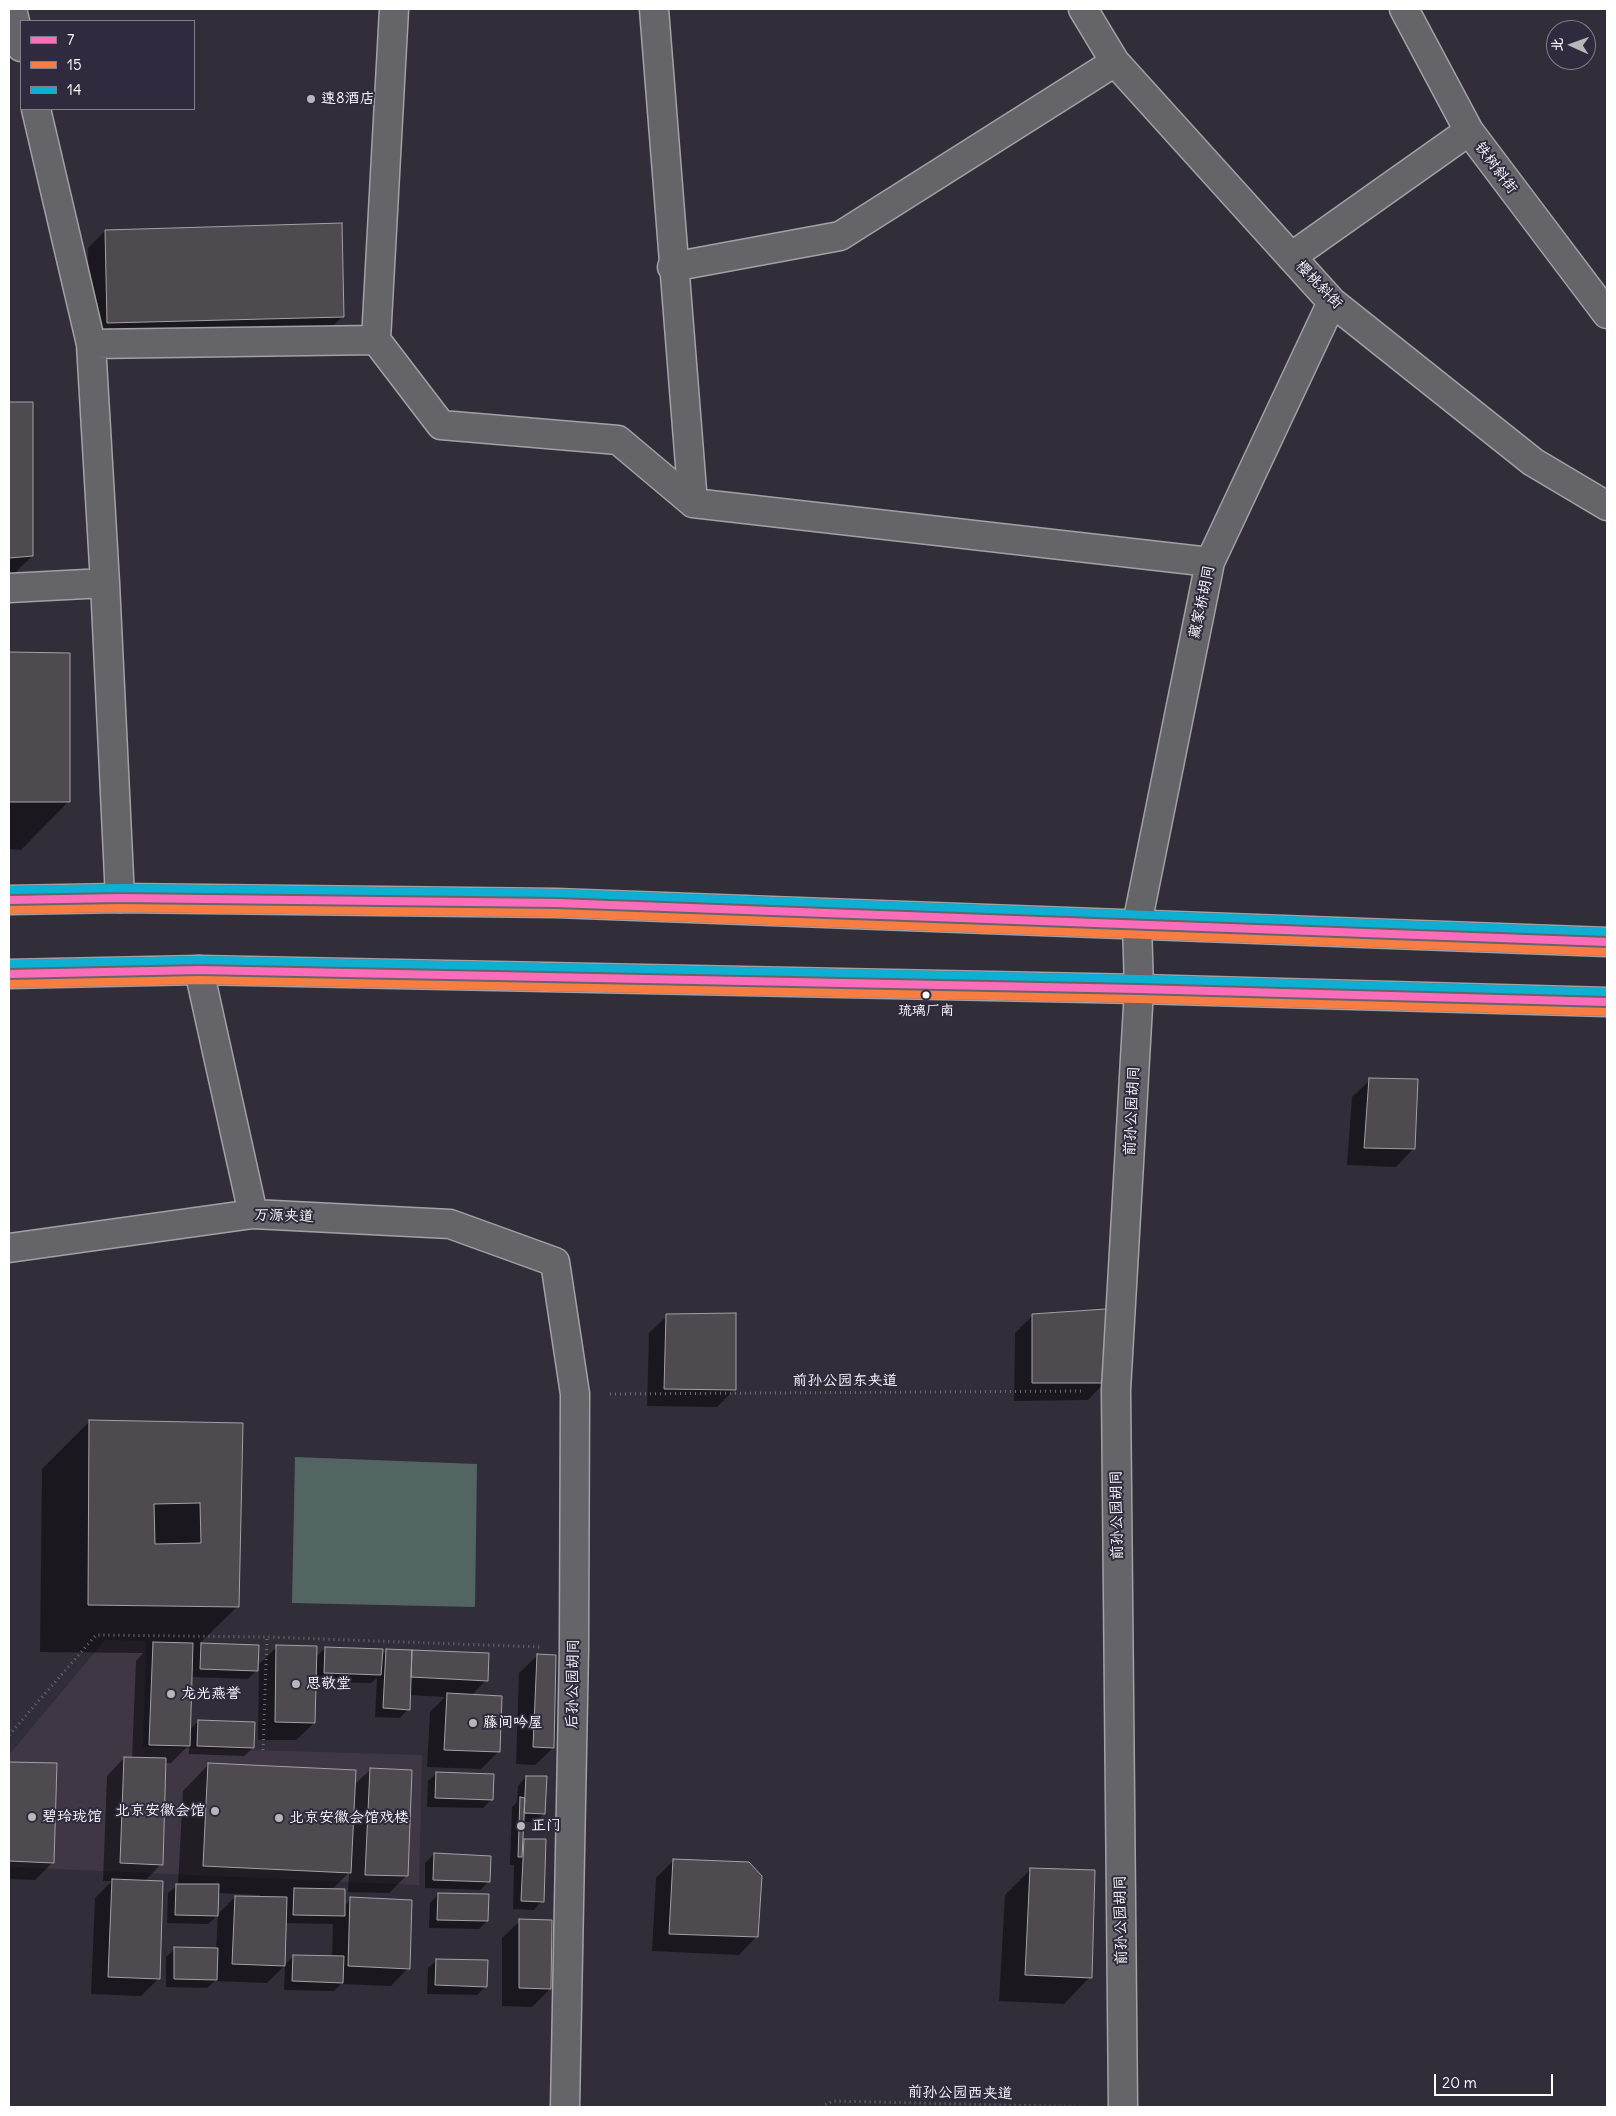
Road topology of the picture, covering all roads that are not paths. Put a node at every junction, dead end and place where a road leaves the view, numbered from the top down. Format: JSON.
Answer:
{"nodes":[{"id":1,"x":12,"y":9,"type":"edge"},
{"id":2,"x":394,"y":9,"type":"edge"},
{"id":3,"x":654,"y":9,"type":"edge"},
{"id":4,"x":1083,"y":9,"type":"edge"},
{"id":5,"x":1404,"y":9,"type":"edge"},
{"id":6,"x":20,"y":43,"type":"edge"},
{"id":7,"x":1115,"y":62,"type":"junction"},
{"id":8,"x":36,"y":110,"type":"edge"},
{"id":9,"x":1469,"y":131,"type":"junction"},
{"id":10,"x":1291,"y":257,"type":"junction"},
{"id":11,"x":672,"y":267,"type":"junction"},
{"id":12,"x":1332,"y":302,"type":"junction"},
{"id":13,"x":1607,"y":314,"type":"edge"},
{"id":14,"x":376,"y":340,"type":"junction"},
{"id":15,"x":91,"y":344,"type":"junction"},
{"id":16,"x":692,"y":503,"type":"junction"},
{"id":17,"x":1607,"y":506,"type":"edge"},
{"id":18,"x":1210,"y":562,"type":"junction"},
{"id":19,"x":106,"y":583,"type":"junction"},
{"id":20,"x":9,"y":588,"type":"edge"},
{"id":21,"x":120,"y":898,"type":"junction"},
{"id":22,"x":9,"y":900,"type":"edge"},
{"id":23,"x":1137,"y":924,"type":"junction"},
{"id":24,"x":1607,"y":942,"type":"edge"},
{"id":25,"x":199,"y":970,"type":"junction"},
{"id":26,"x":9,"y":974,"type":"edge"},
{"id":27,"x":1139,"y":989,"type":"junction"},
{"id":28,"x":1607,"y":1002,"type":"edge"},
{"id":29,"x":253,"y":1214,"type":"junction"},
{"id":30,"x":9,"y":1248,"type":"edge"},
{"id":31,"x":556,"y":1262,"type":"joint"},
{"id":32,"x":565,"y":2107,"type":"edge"},
{"id":33,"x":1123,"y":2107,"type":"edge"}],
"edges":[{"from":1,"to":6,"type":"main road"},
{"from":2,"to":14,"type":"main road"},
{"from":3,"to":11,"type":"main road"},
{"from":4,"to":7,"type":"main road","name":"樱桃斜街"},
{"from":5,"to":9,"type":"main road","name":"铁树斜街"},
{"from":7,"to":10,"type":"main road","name":"樱桃斜街"},
{"from":7,"to":11,"type":"main road"},
{"from":8,"to":15,"type":"main road"},
{"from":9,"to":10,"type":"main road"},
{"from":9,"to":13,"type":"main road","name":"铁树斜街"},
{"from":10,"to":12,"type":"main road","name":"樱桃斜街"},
{"from":11,"to":16,"type":"main road"},
{"from":12,"to":17,"type":"main road","name":"樱桃斜街"},
{"from":12,"to":18,"type":"main road","name":"藏家桥胡同"},
{"from":14,"to":15,"type":"main road"},
{"from":14,"to":16,"type":"main road"},
{"from":15,"to":19,"type":"main road"},
{"from":16,"to":18,"type":"main road"},
{"from":18,"to":23,"type":"main road","name":"藏家桥胡同"},
{"from":19,"to":20,"type":"main road"},
{"from":19,"to":21,"type":"main road"},
{"from":21,"to":22,"type":"main road"},
{"from":21,"to":23,"type":"main road"},
{"from":23,"to":24,"type":"main road"},
{"from":23,"to":27,"type":"main road","name":"前孙公园胡同"},
{"from":25,"to":26,"type":"main road"},
{"from":25,"to":27,"type":"main road"},
{"from":25,"to":29,"type":"main road"},
{"from":27,"to":28,"type":"main road"},
{"from":27,"to":33,"type":"main road","name":"前孙公园胡同"},
{"from":29,"to":30,"type":"main road","name":"万源夹道"},
{"from":29,"to":31,"type":"main road","name":"万源夹道"},
{"from":31,"to":32,"type":"main road","name":"后孙公园胡同"}]}
